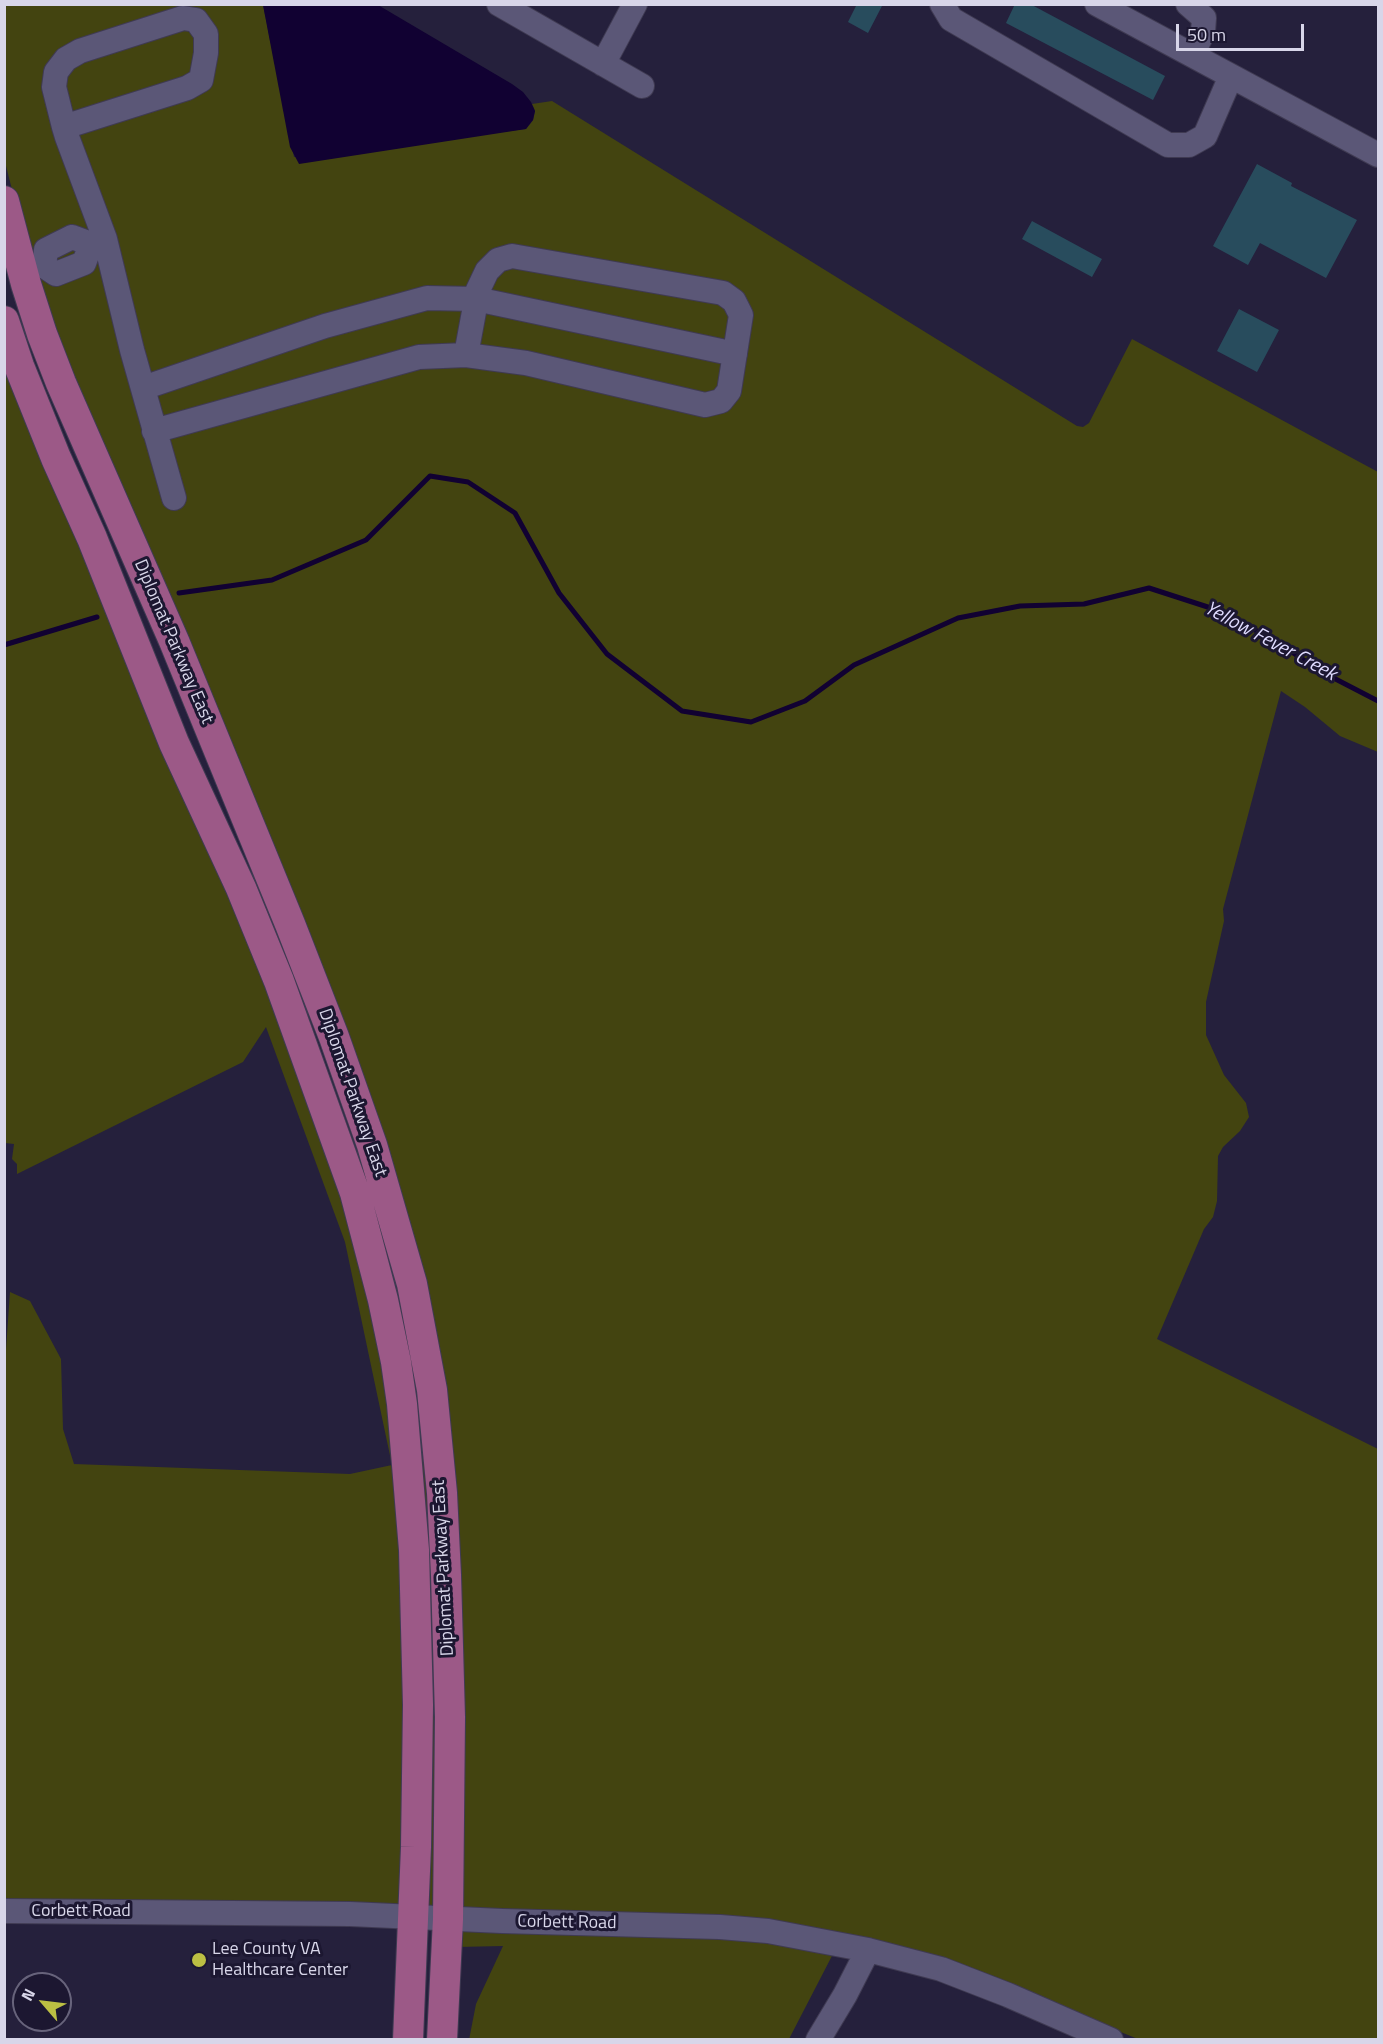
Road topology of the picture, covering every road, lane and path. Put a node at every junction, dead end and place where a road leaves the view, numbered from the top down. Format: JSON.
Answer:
{"nodes":[{"id":1,"x":499,"y":4,"type":"edge"},
{"id":2,"x":635,"y":4,"type":"edge"},
{"id":3,"x":942,"y":4,"type":"edge"},
{"id":4,"x":1097,"y":4,"type":"edge"},
{"id":5,"x":1188,"y":4,"type":"edge"},
{"id":6,"x":1192,"y":55,"type":"junction"},
{"id":7,"x":603,"y":64,"type":"junction"},
{"id":8,"x":1231,"y":76,"type":"junction"},
{"id":9,"x":642,"y":86,"type":"dead end"},
{"id":10,"x":64,"y":127,"type":"junction"},
{"id":11,"x":1378,"y":155,"type":"edge"},
{"id":12,"x":4,"y":201,"type":"edge"},
{"id":13,"x":98,"y":242,"type":"junction"},
{"id":14,"x":24,"y":273,"type":"edge"},
{"id":15,"x":476,"y":299,"type":"junction"},
{"id":16,"x":4,"y":321,"type":"edge"},
{"id":17,"x":735,"y":354,"type":"junction"},
{"id":18,"x":466,"y":355,"type":"junction"},
{"id":19,"x":142,"y":388,"type":"junction"},
{"id":20,"x":154,"y":431,"type":"junction"},
{"id":21,"x":174,"y":498,"type":"dead end"},
{"id":22,"x":314,"y":985,"type":"junction"},
{"id":23,"x":285,"y":997,"type":"junction"},
{"id":24,"x":438,"y":1448,"type":"junction"},
{"id":25,"x":406,"y":1450,"type":"junction"},
{"id":26,"x":4,"y":1911,"type":"edge"},
{"id":27,"x":412,"y":1917,"type":"junction"},
{"id":28,"x":448,"y":1919,"type":"junction"},
{"id":29,"x":868,"y":1950,"type":"junction"},
{"id":30,"x":408,"y":2040,"type":"edge"},
{"id":31,"x":442,"y":2040,"type":"edge"},
{"id":32,"x":819,"y":2040,"type":"edge"},
{"id":33,"x":1111,"y":2040,"type":"edge"}],
"edges":[{"from":1,"to":7,"type":"street"},
{"from":2,"to":7,"type":"street"},
{"from":3,"to":8,"type":"street"},
{"from":4,"to":6,"type":"street"},
{"from":5,"to":6,"type":"street"},
{"from":6,"to":8,"type":"street"},
{"from":7,"to":9,"type":"street"},
{"from":8,"to":11,"type":"street"},
{"from":10,"to":10,"type":"street"},
{"from":10,"to":13,"type":"street"},
{"from":12,"to":14,"type":"main road","name":"Diplomat Parkway East"},
{"from":13,"to":14,"type":"street"},
{"from":13,"to":19,"type":"street"},
{"from":14,"to":22,"type":"main road","name":"Diplomat Parkway East"},
{"from":15,"to":17,"type":"street"},
{"from":15,"to":17,"type":"street"},
{"from":15,"to":18,"type":"street"},
{"from":15,"to":19,"type":"street"},
{"from":16,"to":23,"type":"main road","name":"Diplomat Parkway East"},
{"from":17,"to":18,"type":"street"},
{"from":18,"to":20,"type":"street"},
{"from":19,"to":20,"type":"street"},
{"from":20,"to":21,"type":"street"},
{"from":22,"to":23,"type":"main road"},
{"from":22,"to":24,"type":"main road","name":"Diplomat Parkway East"},
{"from":23,"to":25,"type":"main road","name":"Diplomat Parkway East"},
{"from":24,"to":25,"type":"main road"},
{"from":24,"to":28,"type":"main road","name":"Diplomat Parkway East"},
{"from":25,"to":27,"type":"main road","name":"Diplomat Parkway East"},
{"from":26,"to":27,"type":"street","name":"Corbett Road"},
{"from":27,"to":28,"type":"street","name":"Corbett Road"},
{"from":27,"to":30,"type":"main road","name":"Diplomat Parkway East"},
{"from":28,"to":29,"type":"street","name":"Corbett Road"},
{"from":28,"to":31,"type":"main road","name":"Diplomat Parkway East"},
{"from":29,"to":32,"type":"street"},
{"from":29,"to":33,"type":"street","name":"Corbett Road"}]}
